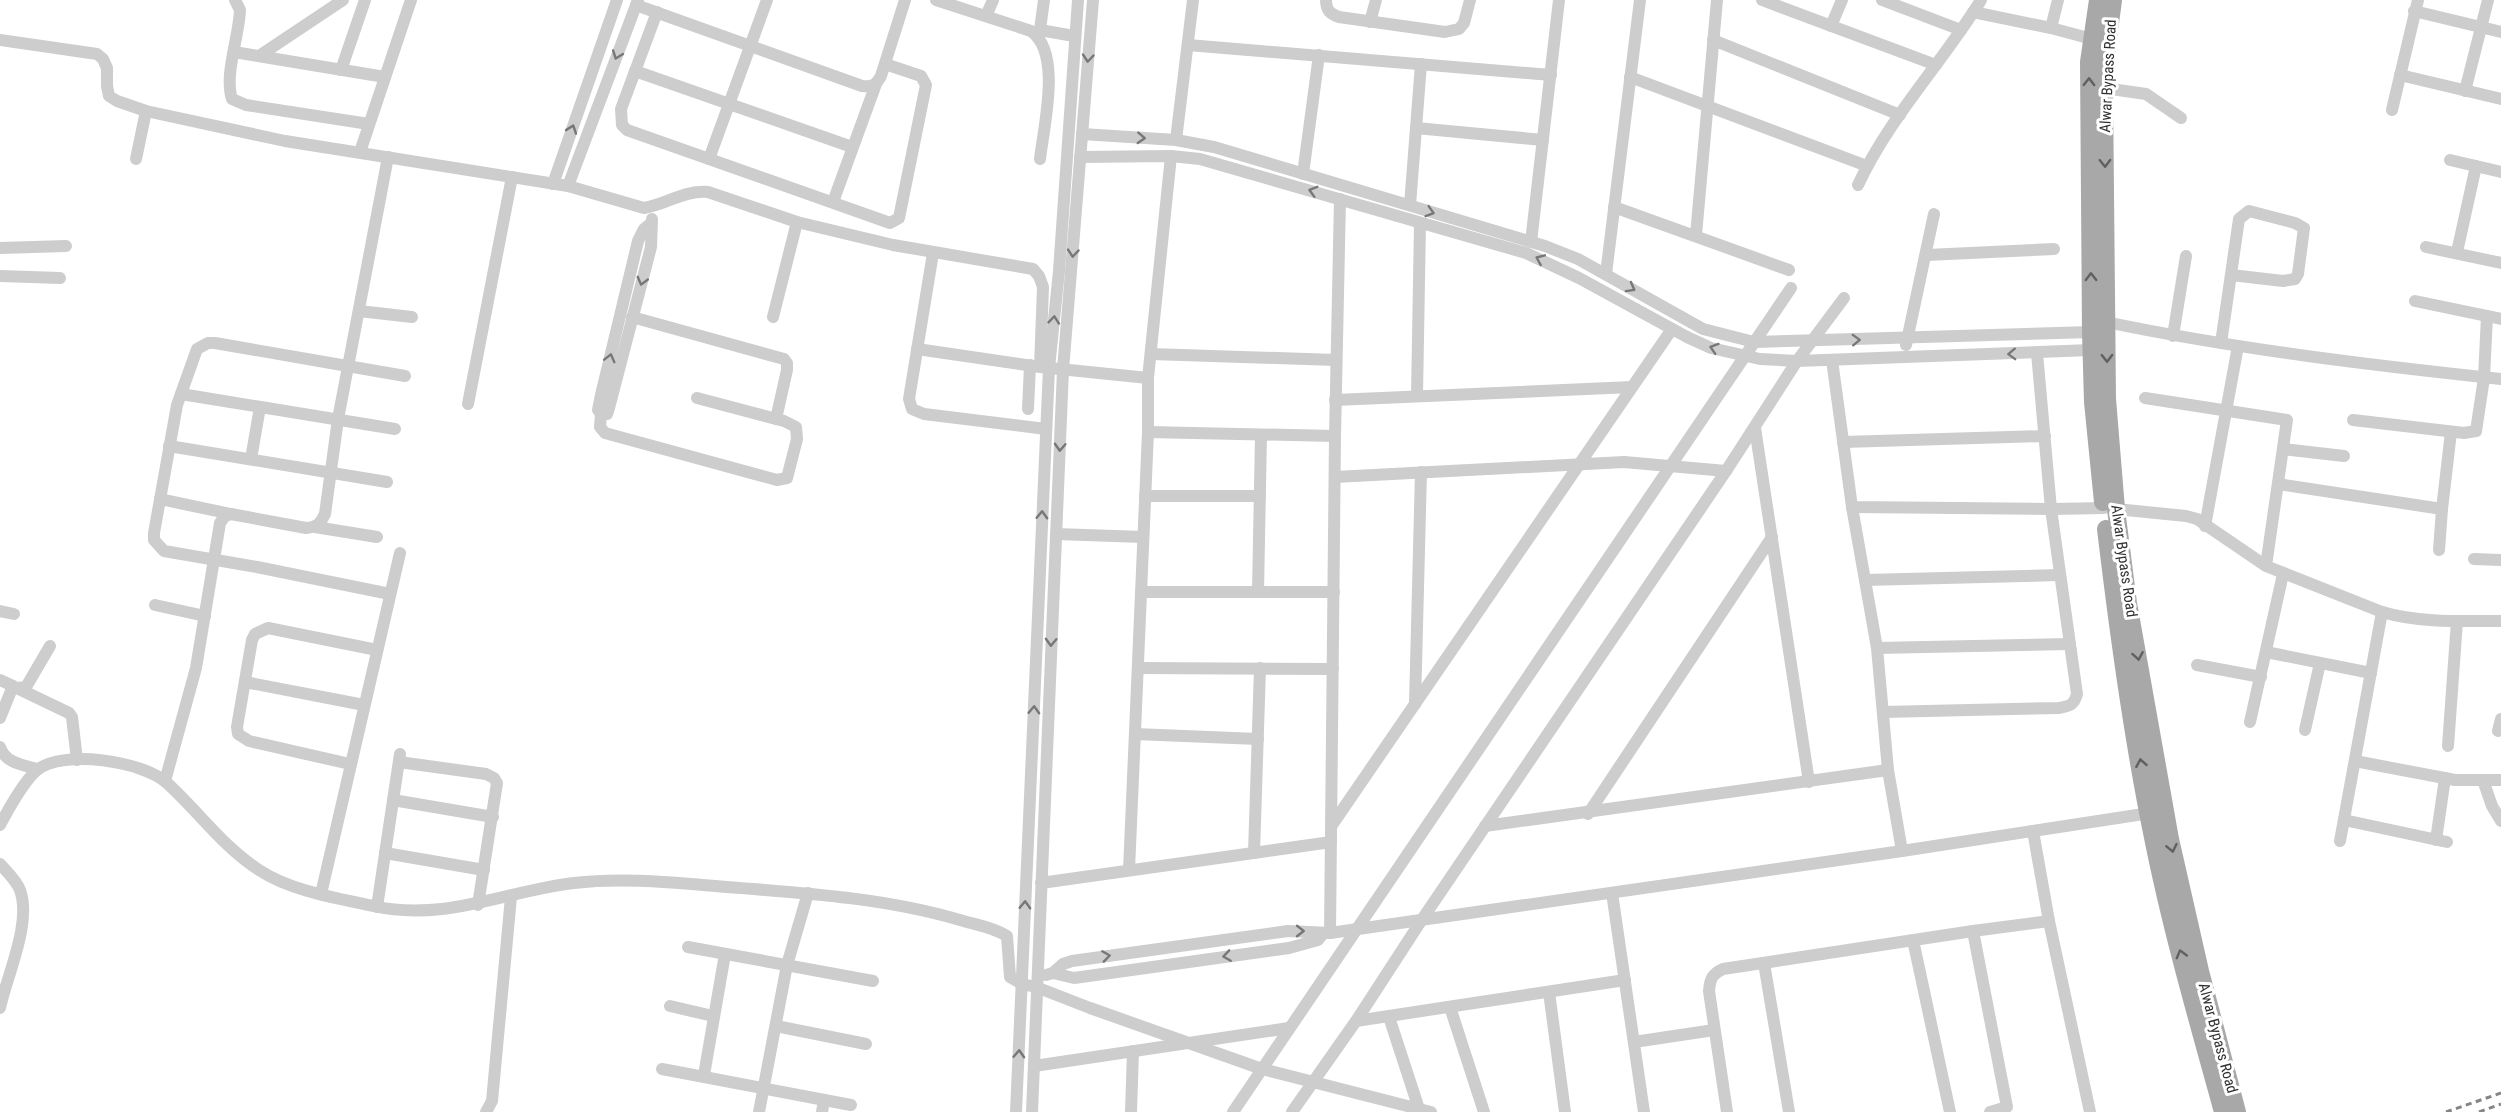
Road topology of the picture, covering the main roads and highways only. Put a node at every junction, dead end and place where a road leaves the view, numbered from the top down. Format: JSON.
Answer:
{"nodes":[{"id":1,"x":2098,"y":0,"type":"edge"},
{"id":2,"x":2113,"y":0,"type":"edge"},
{"id":3,"x":2096,"y":335,"type":"junction"},
{"id":4,"x":2110,"y":508,"type":"junction"},
{"id":5,"x":2223,"y":1112,"type":"edge"},
{"id":6,"x":2237,"y":1112,"type":"edge"}],
"edges":[{"from":3,"to":1,"type":"main road","name":"Alwar Bypass Road","one_way":true},
{"from":2,"to":3,"type":"main road","name":"Alwar Bypass Road","one_way":true},
{"from":3,"to":4,"type":"main road","name":"Alwar Bypass Road","one_way":true},
{"from":3,"to":4,"type":"main road","name":"Alwar Bypass Road"},
{"from":5,"to":4,"type":"main road","name":"Alwar Bypass Road","one_way":true},
{"from":4,"to":6,"type":"main road","name":"Alwar Bypass Road","one_way":true}]}
